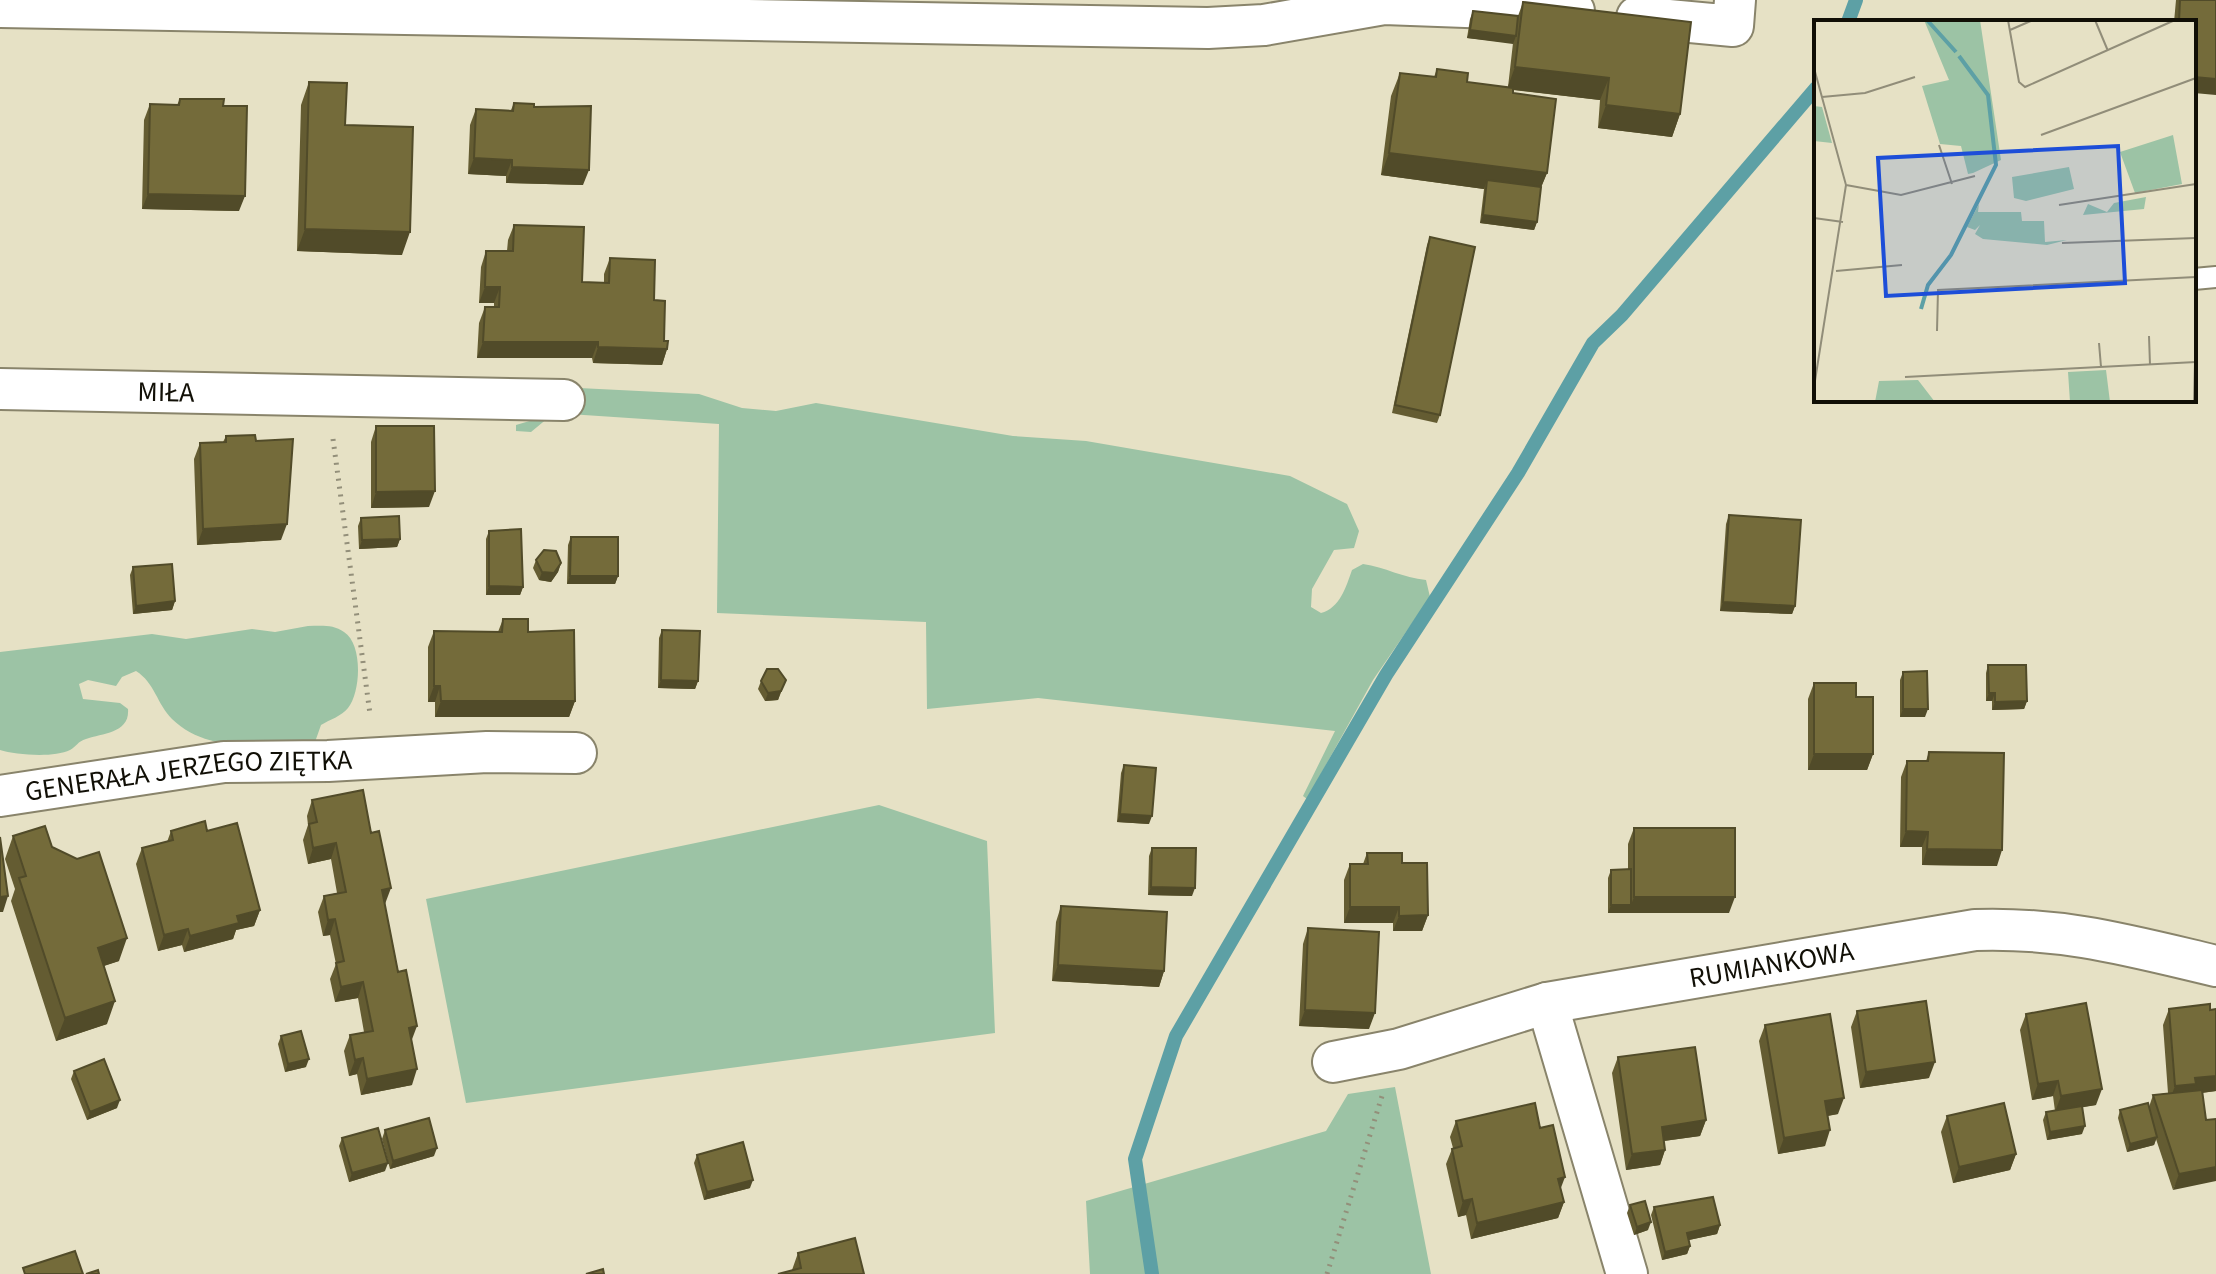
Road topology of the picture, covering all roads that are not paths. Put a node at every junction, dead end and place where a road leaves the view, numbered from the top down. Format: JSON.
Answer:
{"nodes":[{"id":1,"x":1735,"y":0,"type":"edge"},
{"id":2,"x":0,"y":7,"type":"edge"},
{"id":3,"x":2216,"y":277,"type":"edge"},
{"id":4,"x":2196,"y":279,"type":"edge"},
{"id":5,"x":0,"y":389,"type":"edge"},
{"id":6,"x":564,"y":400,"type":"dead end"},
{"id":7,"x":576,"y":753,"type":"dead end"},
{"id":8,"x":0,"y":796,"type":"edge"},
{"id":9,"x":2216,"y":966,"type":"edge"},
{"id":10,"x":1547,"y":1003,"type":"junction"},
{"id":11,"x":1333,"y":1062,"type":"dead end"},
{"id":12,"x":1627,"y":1274,"type":"edge"}],
"edges":[{"from":1,"to":2,"type":"street"},
{"from":3,"to":4,"type":"lane"},
{"from":5,"to":6,"type":"street","name":"MIŁA"},
{"from":7,"to":8,"type":"street","name":"GENERAŁA JERZEGO ZIĘTKA"},
{"from":9,"to":10,"type":"street","name":"RUMIANKOWA"},
{"from":10,"to":11,"type":"street","name":"RUMIANKOWA"},
{"from":10,"to":12,"type":"street"}]}
